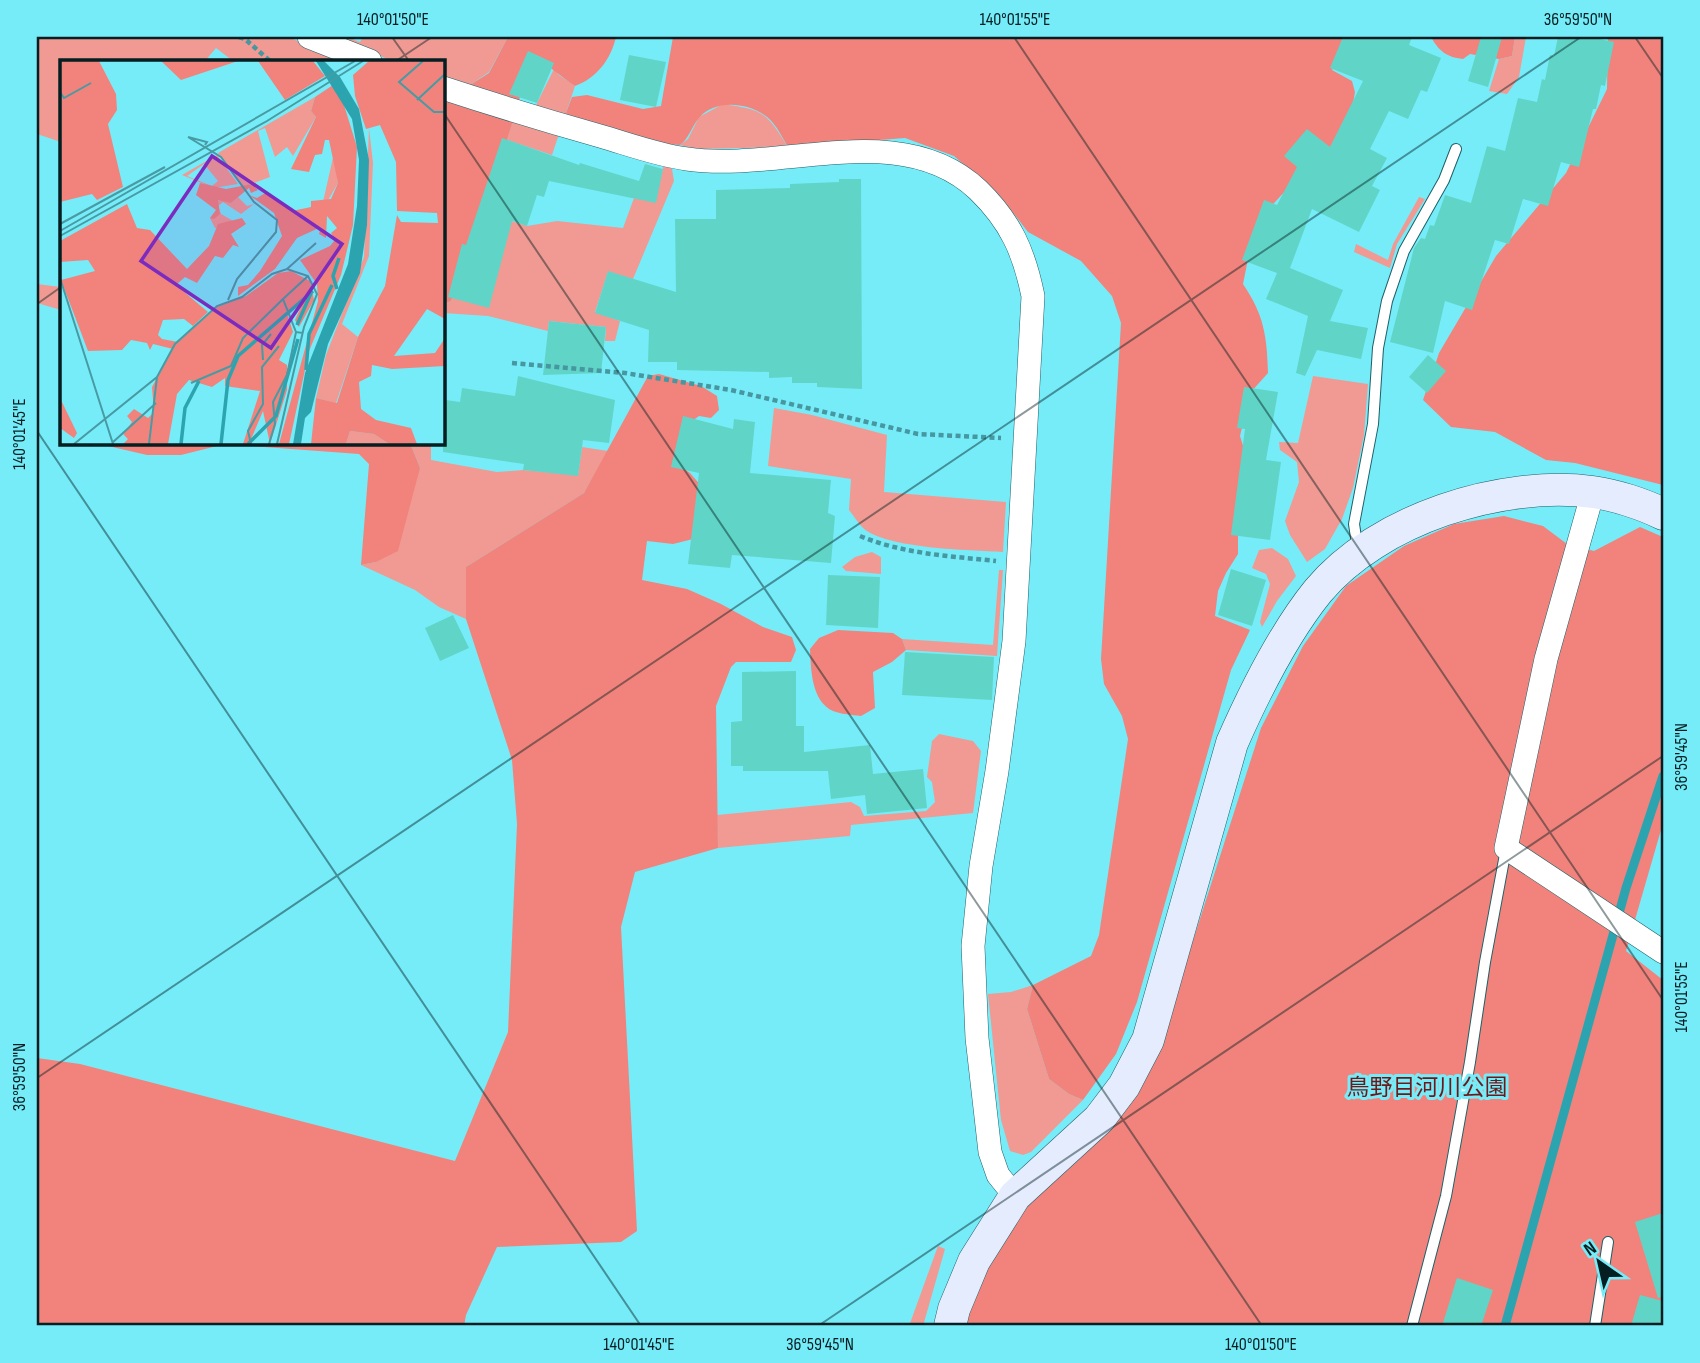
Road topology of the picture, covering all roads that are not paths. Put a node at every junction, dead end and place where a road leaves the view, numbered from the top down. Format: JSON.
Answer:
{"nodes":[{"id":1,"x":309,"y":37,"type":"edge"},
{"id":2,"x":367,"y":60,"type":"edge"},
{"id":3,"x":444,"y":88,"type":"edge"},
{"id":4,"x":1456,"y":149,"type":"dead end"},
{"id":5,"x":1594,"y":492,"type":"junction"},
{"id":6,"x":1663,"y":514,"type":"edge"},
{"id":7,"x":1358,"y":552,"type":"junction"},
{"id":8,"x":1506,"y":848,"type":"junction"},
{"id":9,"x":1663,"y":952,"type":"edge"},
{"id":10,"x":1015,"y":1196,"type":"junction"},
{"id":11,"x":1608,"y":1242,"type":"dead end"},
{"id":12,"x":950,"y":1326,"type":"edge"},
{"id":13,"x":1412,"y":1326,"type":"edge"},
{"id":14,"x":1595,"y":1326,"type":"edge"}],
"edges":[{"from":1,"to":2,"type":"street"},
{"from":3,"to":10,"type":"street"},
{"from":4,"to":7,"type":"lane"},
{"from":5,"to":6,"type":"street"},
{"from":5,"to":7,"type":"street"},
{"from":5,"to":8,"type":"street"},
{"from":7,"to":10,"type":"street"},
{"from":8,"to":9,"type":"street"},
{"from":8,"to":13,"type":"lane"},
{"from":10,"to":12,"type":"street"},
{"from":11,"to":14,"type":"lane"}]}
